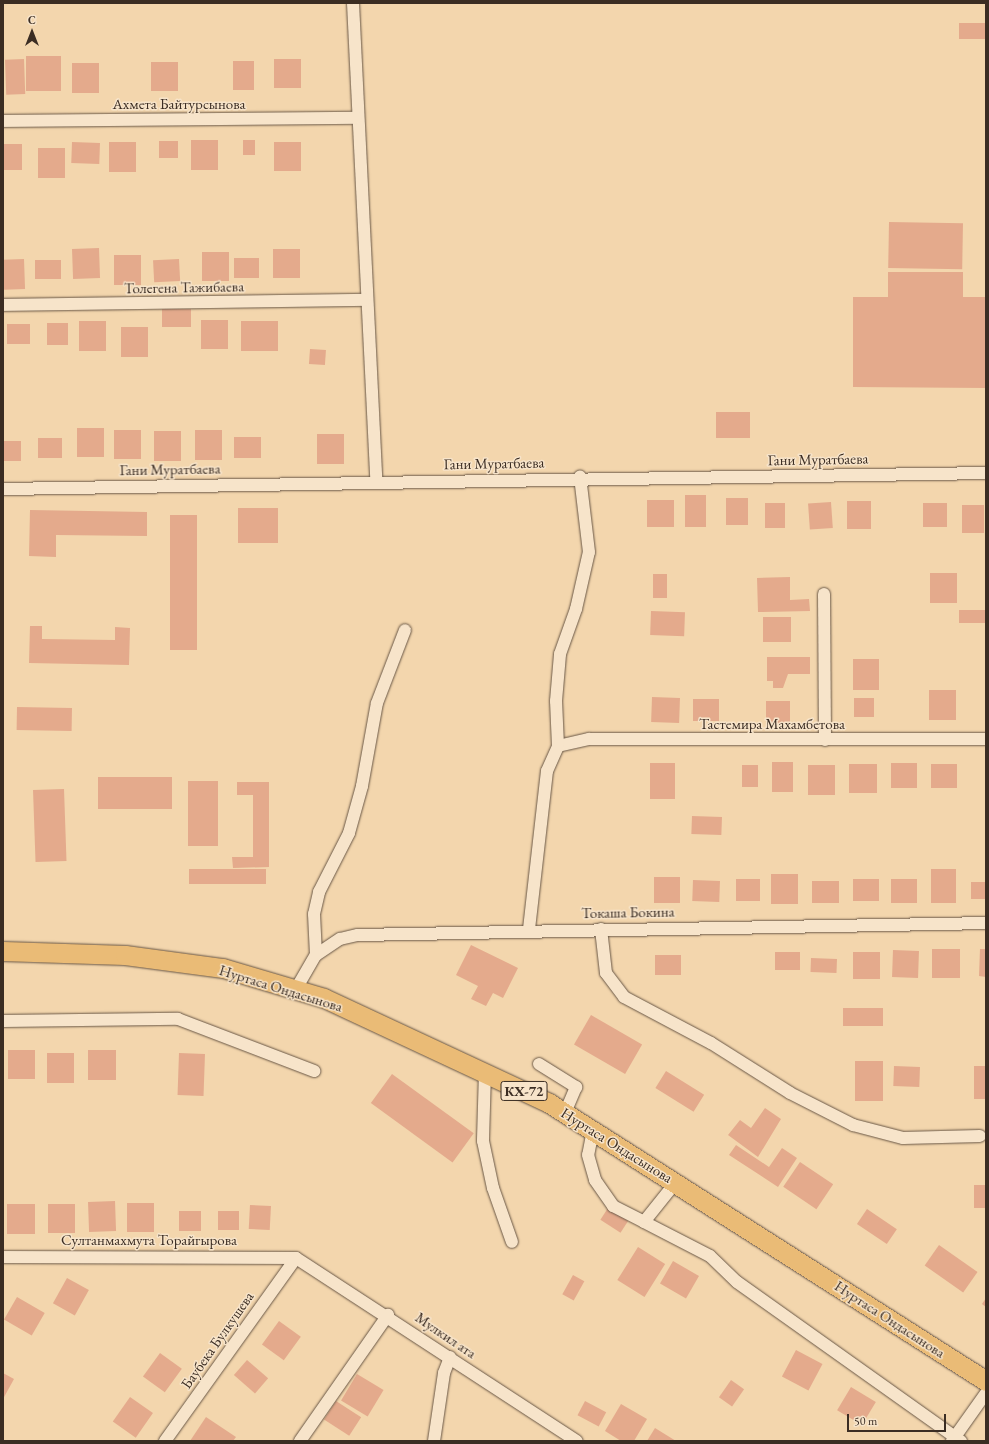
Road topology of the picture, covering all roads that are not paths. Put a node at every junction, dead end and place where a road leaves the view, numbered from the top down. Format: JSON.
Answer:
{"nodes":[{"id":1,"x":353,"y":3,"type":"edge"},
{"id":2,"x":356,"y":118,"type":"junction"},
{"id":3,"x":3,"y":121,"type":"edge"},
{"id":4,"x":365,"y":300,"type":"junction"},
{"id":5,"x":3,"y":305,"type":"edge"},
{"id":6,"x":986,"y":473,"type":"edge"},
{"id":7,"x":580,"y":477,"type":"junction"},
{"id":8,"x":376,"y":480,"type":"junction"},
{"id":9,"x":3,"y":489,"type":"edge"},
{"id":10,"x":824,"y":594,"type":"dead end"},
{"id":11,"x":405,"y":630,"type":"dead end"},
{"id":12,"x":986,"y":739,"type":"edge"},
{"id":13,"x":825,"y":740,"type":"junction"},
{"id":14,"x":558,"y":746,"type":"junction"},
{"id":15,"x":986,"y":923,"type":"edge"},
{"id":16,"x":529,"y":929,"type":"junction"},
{"id":17,"x":601,"y":929,"type":"junction"},
{"id":18,"x":3,"y":951,"type":"edge"},
{"id":19,"x":316,"y":955,"type":"junction"},
{"id":20,"x":296,"y":990,"type":"junction"},
{"id":21,"x":3,"y":1021,"type":"edge"},
{"id":22,"x":539,"y":1064,"type":"dead end"},
{"id":23,"x":314,"y":1071,"type":"dead end"},
{"id":24,"x":485,"y":1072,"type":"junction"},
{"id":25,"x":565,"y":1113,"type":"junction"},
{"id":26,"x":593,"y":1130,"type":"junction"},
{"id":27,"x":980,"y":1136,"type":"dead end"},
{"id":28,"x":676,"y":1182,"type":"junction"},
{"id":29,"x":644,"y":1222,"type":"junction"},
{"id":30,"x":512,"y":1242,"type":"dead end"},
{"id":31,"x":3,"y":1257,"type":"edge"},
{"id":32,"x":296,"y":1258,"type":"junction"},
{"id":33,"x":388,"y":1315,"type":"junction"},
{"id":34,"x":450,"y":1357,"type":"junction"},
{"id":35,"x":986,"y":1381,"type":"edge"},
{"id":36,"x":986,"y":1393,"type":"edge"},
{"id":37,"x":956,"y":1440,"type":"edge"},
{"id":38,"x":165,"y":1441,"type":"edge"},
{"id":39,"x":300,"y":1441,"type":"edge"},
{"id":40,"x":434,"y":1441,"type":"edge"},
{"id":41,"x":577,"y":1441,"type":"edge"}],
"edges":[{"from":1,"to":2,"type":"street"},
{"from":2,"to":3,"type":"street","name":"Ахмета Байтурсынова"},
{"from":2,"to":4,"type":"street"},
{"from":4,"to":5,"type":"street","name":"Толегена Тажибаева"},
{"from":4,"to":8,"type":"street"},
{"from":6,"to":7,"type":"street","name":"Гани Муратбаева"},
{"from":7,"to":8,"type":"street","name":"Гани Муратбаева"},
{"from":7,"to":14,"type":"street"},
{"from":8,"to":9,"type":"street","name":"Гани Муратбаева"},
{"from":10,"to":13,"type":"street"},
{"from":11,"to":19,"type":"street"},
{"from":12,"to":13,"type":"street","name":"Тастемира Махамбетова"},
{"from":13,"to":14,"type":"street","name":"Тастемира Махамбетова"},
{"from":14,"to":16,"type":"street"},
{"from":15,"to":17,"type":"street","name":"Токаша Бокина"},
{"from":16,"to":17,"type":"street","name":"Токаша Бокина"},
{"from":16,"to":19,"type":"street","name":"Токаша Бокина"},
{"from":17,"to":27,"type":"street"},
{"from":18,"to":20,"type":"main road","name":"Нуртаса Ондасынова","number":"КХ-72"},
{"from":19,"to":20,"type":"street","name":"Токаша Бокина"},
{"from":20,"to":24,"type":"main road","name":"Нуртаса Ондасынова","number":"КХ-72"},
{"from":21,"to":23,"type":"street"},
{"from":22,"to":25,"type":"street"},
{"from":24,"to":25,"type":"main road","name":"Нуртаса Ондасынова","number":"КХ-72"},
{"from":24,"to":30,"type":"street"},
{"from":25,"to":26,"type":"main road","name":"Нуртаса Ондасынова","number":"КХ-72"},
{"from":26,"to":28,"type":"main road","name":"Нуртаса Ондасынова","number":"КХ-72"},
{"from":26,"to":29,"type":"street"},
{"from":28,"to":29,"type":"street"},
{"from":28,"to":35,"type":"main road","name":"Нуртаса Ондасынова","number":"КХ-72"},
{"from":29,"to":37,"type":"street"},
{"from":31,"to":32,"type":"street","name":"Султанмахмута Торайгырова"},
{"from":32,"to":33,"type":"street","name":"Мулкил ата"},
{"from":32,"to":38,"type":"street","name":"Баубека Булкушева"},
{"from":33,"to":34,"type":"street","name":"Мулкил ата"},
{"from":33,"to":39,"type":"street"},
{"from":34,"to":40,"type":"street"},
{"from":34,"to":41,"type":"street","name":"Мулкил ата"},
{"from":36,"to":37,"type":"street"}]}
